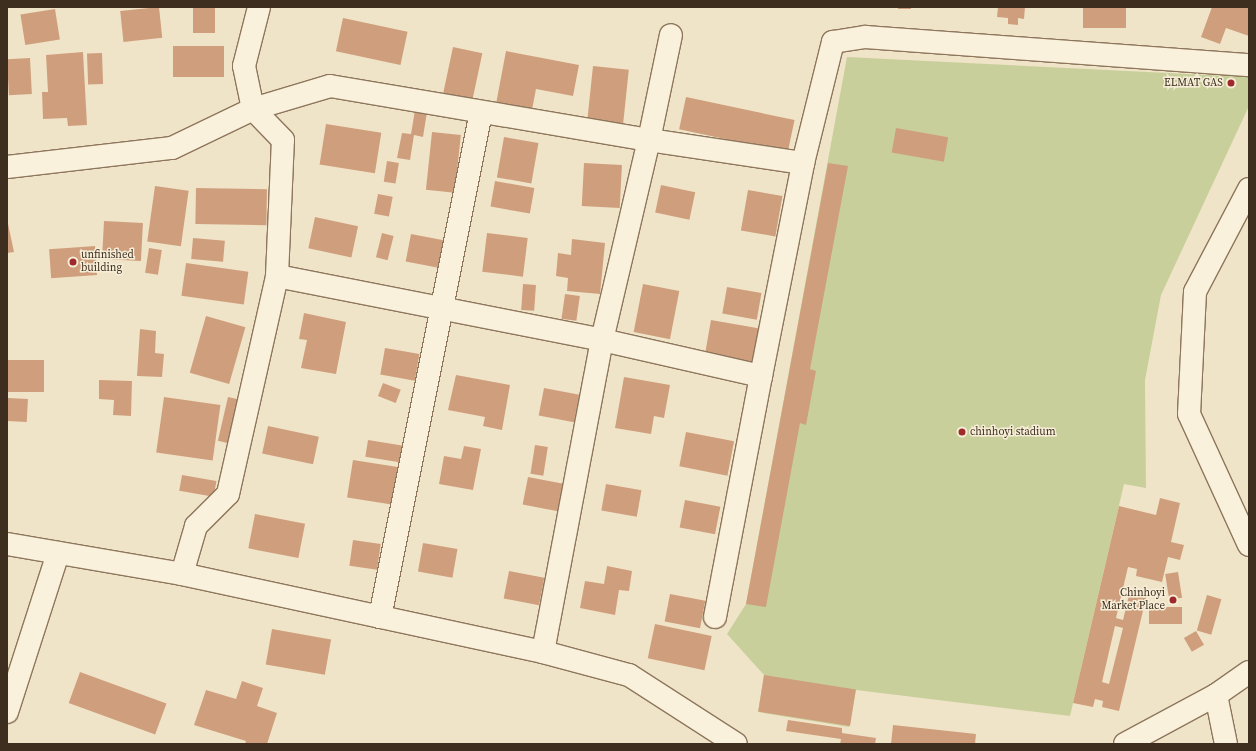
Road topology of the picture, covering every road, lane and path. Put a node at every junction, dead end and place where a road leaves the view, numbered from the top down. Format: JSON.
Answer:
{"nodes":[{"id":1,"x":259,"y":7,"type":"edge"},
{"id":2,"x":671,"y":35,"type":"dead end"},
{"id":3,"x":1249,"y":64,"type":"edge"},
{"id":4,"x":253,"y":109,"type":"junction"},
{"id":5,"x":481,"y":112,"type":"junction"},
{"id":6,"x":649,"y":140,"type":"junction"},
{"id":7,"x":803,"y":163,"type":"junction"},
{"id":8,"x":7,"y":167,"type":"edge"},
{"id":9,"x":1249,"y":189,"type":"edge"},
{"id":10,"x":277,"y":276,"type":"junction"},
{"id":11,"x":441,"y":308,"type":"junction"},
{"id":12,"x":602,"y":340,"type":"junction"},
{"id":13,"x":762,"y":376,"type":"junction"},
{"id":14,"x":7,"y":544,"type":"edge"},
{"id":15,"x":1249,"y":545,"type":"edge"},
{"id":16,"x":58,"y":552,"type":"junction"},
{"id":17,"x":182,"y":574,"type":"junction"},
{"id":18,"x":380,"y":617,"type":"junction"},
{"id":19,"x":715,"y":617,"type":"dead end"},
{"id":20,"x":543,"y":652,"type":"junction"},
{"id":21,"x":1249,"y":672,"type":"edge"},
{"id":22,"x":1216,"y":695,"type":"junction"},
{"id":23,"x":7,"y":712,"type":"edge"},
{"id":24,"x":736,"y":744,"type":"edge"},
{"id":25,"x":1125,"y":744,"type":"edge"},
{"id":26,"x":1226,"y":744,"type":"edge"}],
"edges":[{"from":1,"to":4,"type":"street"},
{"from":2,"to":6,"type":"street"},
{"from":3,"to":7,"type":"street"},
{"from":4,"to":5,"type":"street"},
{"from":4,"to":8,"type":"street"},
{"from":4,"to":10,"type":"street"},
{"from":5,"to":6,"type":"street"},
{"from":5,"to":11,"type":"street"},
{"from":6,"to":7,"type":"street"},
{"from":6,"to":12,"type":"street"},
{"from":7,"to":13,"type":"street"},
{"from":9,"to":15,"type":"street"},
{"from":10,"to":11,"type":"street"},
{"from":10,"to":17,"type":"street"},
{"from":11,"to":12,"type":"street"},
{"from":11,"to":18,"type":"street"},
{"from":12,"to":13,"type":"street"},
{"from":12,"to":20,"type":"street"},
{"from":13,"to":19,"type":"street"},
{"from":14,"to":16,"type":"street"},
{"from":16,"to":17,"type":"street"},
{"from":16,"to":23,"type":"street"},
{"from":17,"to":18,"type":"street"},
{"from":18,"to":20,"type":"street"},
{"from":20,"to":24,"type":"street"},
{"from":21,"to":22,"type":"street"},
{"from":22,"to":25,"type":"street"},
{"from":22,"to":26,"type":"street"}]}
